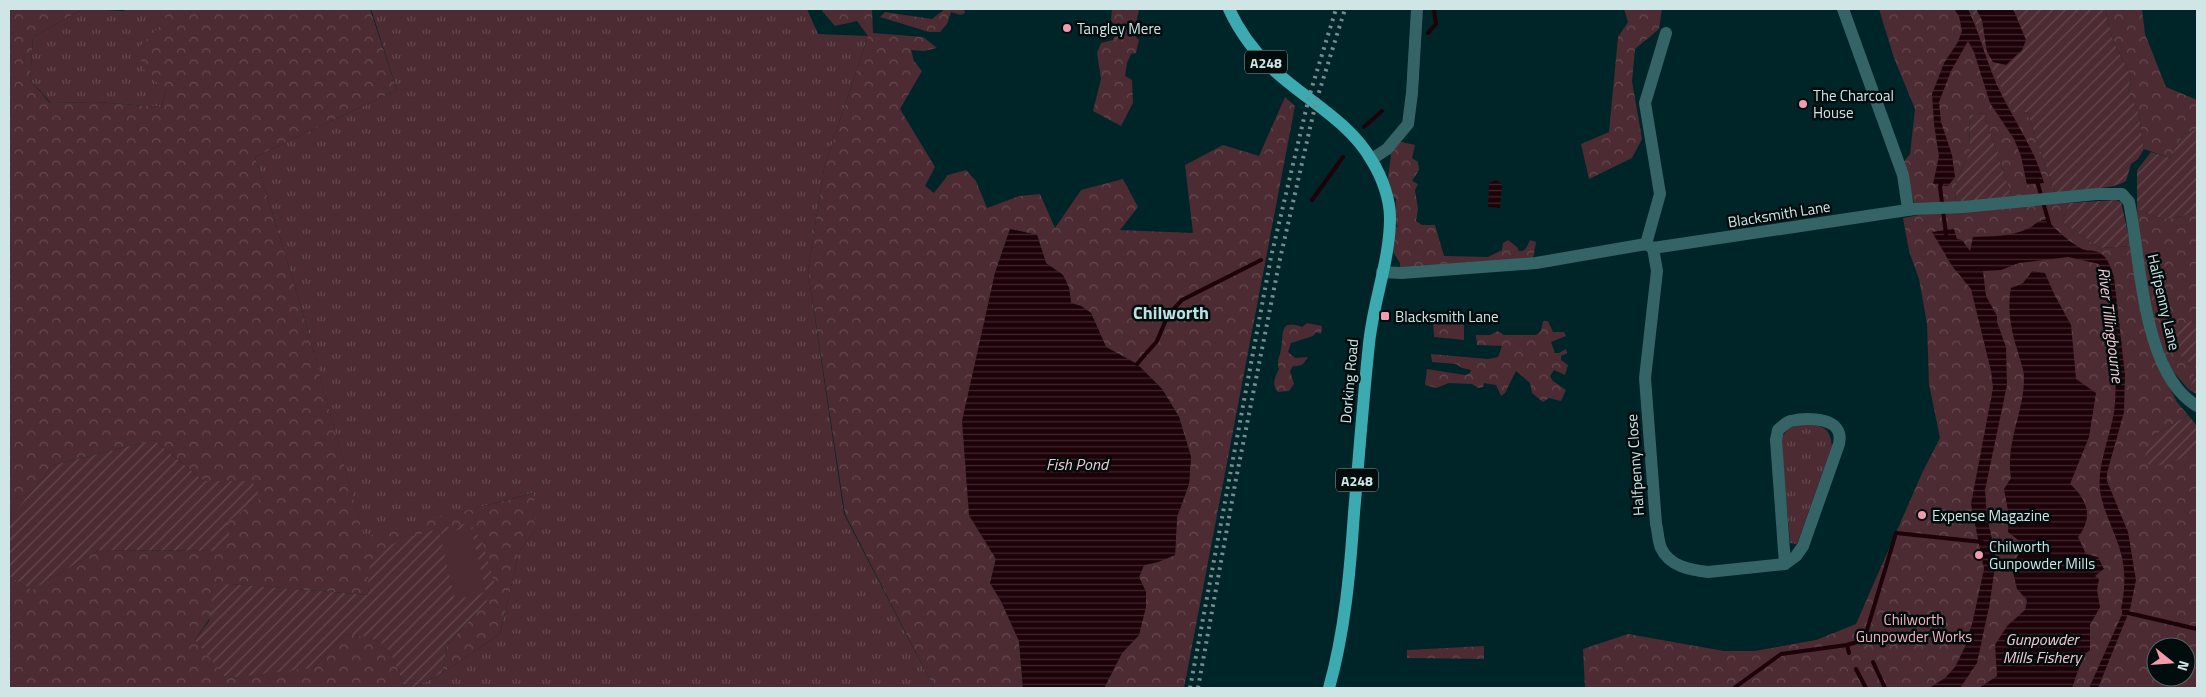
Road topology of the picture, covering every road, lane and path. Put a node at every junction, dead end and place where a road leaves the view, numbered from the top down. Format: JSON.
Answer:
{"nodes":[{"id":1,"x":1229,"y":9,"type":"edge"},
{"id":2,"x":1417,"y":9,"type":"edge"},
{"id":3,"x":1843,"y":9,"type":"edge"},
{"id":4,"x":1666,"y":33,"type":"dead end"},
{"id":5,"x":1372,"y":159,"type":"junction"},
{"id":6,"x":2122,"y":194,"type":"joint"},
{"id":7,"x":1908,"y":210,"type":"junction"},
{"id":8,"x":1649,"y":246,"type":"junction"},
{"id":9,"x":1382,"y":272,"type":"junction"},
{"id":10,"x":2197,"y":406,"type":"edge"},
{"id":11,"x":1785,"y":564,"type":"junction"},
{"id":12,"x":1329,"y":688,"type":"edge"}],
"edges":[{"from":1,"to":5,"type":"main road","name":"Dorking Road","number":"A248"},
{"from":2,"to":5,"type":"street"},
{"from":3,"to":7,"type":"street"},
{"from":4,"to":8,"type":"street"},
{"from":5,"to":9,"type":"main road","name":"Dorking Road","number":"A248"},
{"from":6,"to":7,"type":"street","name":"Blacksmith Lane"},
{"from":6,"to":10,"type":"street","name":"Halfpenny Lane"},
{"from":7,"to":8,"type":"street","name":"Blacksmith Lane"},
{"from":8,"to":9,"type":"street","name":"Blacksmith Lane"},
{"from":8,"to":11,"type":"street","name":"Halfpenny Close"},
{"from":9,"to":12,"type":"main road","name":"Dorking Road","number":"A248"},
{"from":11,"to":11,"type":"street"}]}
